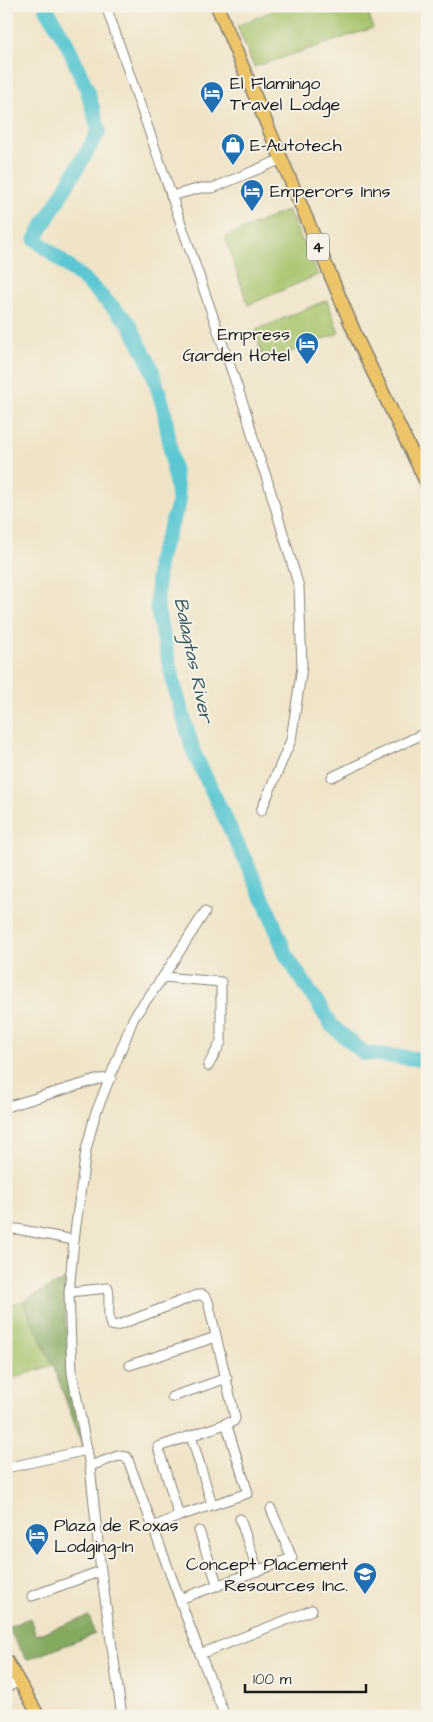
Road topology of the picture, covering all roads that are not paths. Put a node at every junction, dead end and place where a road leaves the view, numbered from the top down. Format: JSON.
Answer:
{"nodes":[{"id":1,"x":106,"y":6,"type":"edge"},
{"id":2,"x":217,"y":6,"type":"edge"},
{"id":3,"x":282,"y":159,"type":"junction"},
{"id":4,"x":171,"y":196,"type":"junction"},
{"id":5,"x":427,"y":484,"type":"edge"},
{"id":6,"x":427,"y":732,"type":"edge"},
{"id":7,"x":332,"y":777,"type":"dead end"},
{"id":8,"x":261,"y":811,"type":"dead end"},
{"id":9,"x":205,"y":912,"type":"dead end"},
{"id":10,"x":163,"y":977,"type":"junction"},
{"id":11,"x":208,"y":1066,"type":"dead end"},
{"id":12,"x":110,"y":1078,"type":"junction"},
{"id":13,"x":6,"y":1106,"type":"edge"},
{"id":14,"x":6,"y":1230,"type":"edge"},
{"id":15,"x":74,"y":1240,"type":"junction"},
{"id":16,"x":69,"y":1292,"type":"junction"},
{"id":17,"x":216,"y":1337,"type":"junction"},
{"id":18,"x":130,"y":1365,"type":"dead end"},
{"id":19,"x":227,"y":1378,"type":"junction"},
{"id":20,"x":172,"y":1397,"type":"dead end"},
{"id":21,"x":226,"y":1423,"type":"junction"},
{"id":22,"x":191,"y":1436,"type":"junction"},
{"id":23,"x":87,"y":1450,"type":"junction"},
{"id":24,"x":90,"y":1466,"type":"junction"},
{"id":25,"x":6,"y":1468,"type":"edge"},
{"id":26,"x":212,"y":1504,"type":"junction"},
{"id":27,"x":271,"y":1510,"type":"dead end"},
{"id":28,"x":179,"y":1516,"type":"junction"},
{"id":29,"x":240,"y":1519,"type":"dead end"},
{"id":30,"x":153,"y":1527,"type":"junction"},
{"id":31,"x":199,"y":1531,"type":"dead end"},
{"id":32,"x":102,"y":1571,"type":"junction"},
{"id":33,"x":258,"y":1571,"type":"junction"},
{"id":34,"x":218,"y":1586,"type":"junction"},
{"id":35,"x":32,"y":1596,"type":"dead end"},
{"id":36,"x":180,"y":1599,"type":"junction"},
{"id":37,"x":312,"y":1610,"type":"dead end"},
{"id":38,"x":200,"y":1654,"type":"junction"},
{"id":39,"x":6,"y":1660,"type":"edge"},
{"id":40,"x":19,"y":1682,"type":"junction"},
{"id":41,"x":6,"y":1687,"type":"edge"},
{"id":42,"x":39,"y":1716,"type":"edge"},
{"id":43,"x":122,"y":1716,"type":"edge"},
{"id":44,"x":225,"y":1716,"type":"edge"}],
"edges":[{"from":1,"to":4,"type":"street"},
{"from":2,"to":3,"type":"highway","number":"4"},
{"from":3,"to":4,"type":"street"},
{"from":3,"to":5,"type":"highway","number":"4"},
{"from":4,"to":8,"type":"street"},
{"from":6,"to":7,"type":"street"},
{"from":9,"to":10,"type":"street"},
{"from":10,"to":11,"type":"street"},
{"from":10,"to":12,"type":"street"},
{"from":12,"to":13,"type":"street"},
{"from":12,"to":15,"type":"street"},
{"from":14,"to":15,"type":"street"},
{"from":15,"to":16,"type":"street"},
{"from":16,"to":17,"type":"street"},
{"from":16,"to":23,"type":"street"},
{"from":17,"to":18,"type":"street"},
{"from":17,"to":19,"type":"street"},
{"from":19,"to":20,"type":"street"},
{"from":19,"to":21,"type":"street"},
{"from":21,"to":22,"type":"street"},
{"from":21,"to":26,"type":"street"},
{"from":22,"to":26,"type":"street"},
{"from":22,"to":28,"type":"street"},
{"from":23,"to":24,"type":"street"},
{"from":23,"to":25,"type":"street"},
{"from":24,"to":30,"type":"street"},
{"from":24,"to":32,"type":"street"},
{"from":26,"to":28,"type":"street"},
{"from":27,"to":33,"type":"street"},
{"from":28,"to":30,"type":"street"},
{"from":29,"to":33,"type":"street"},
{"from":30,"to":36,"type":"street"},
{"from":31,"to":34,"type":"street"},
{"from":32,"to":35,"type":"street"},
{"from":32,"to":43,"type":"street"},
{"from":33,"to":34,"type":"street"},
{"from":34,"to":36,"type":"street"},
{"from":36,"to":38,"type":"street"},
{"from":37,"to":38,"type":"street"},
{"from":38,"to":44,"type":"street"},
{"from":39,"to":40,"type":"main road"},
{"from":40,"to":41,"type":"street"},
{"from":40,"to":42,"type":"main road"}]}
